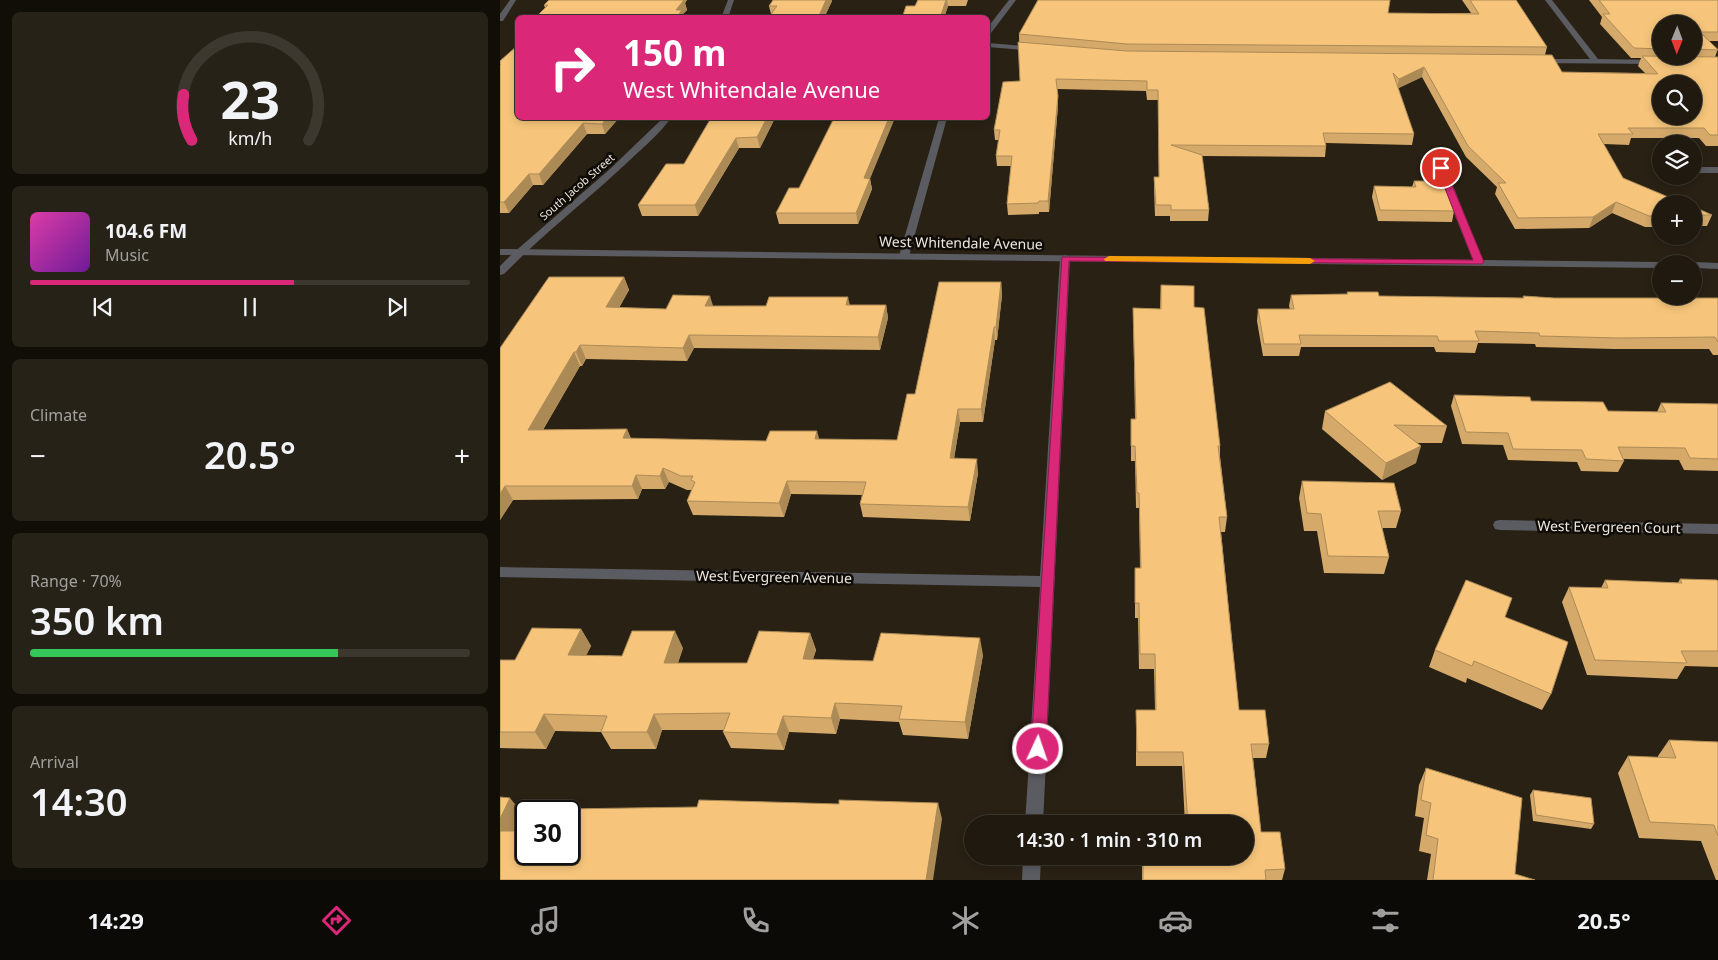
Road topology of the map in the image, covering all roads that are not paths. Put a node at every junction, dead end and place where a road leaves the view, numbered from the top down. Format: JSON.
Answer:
{"nodes":[{"id":1,"x":513,"y":0,"type":"edge"},
{"id":2,"x":731,"y":0,"type":"edge"},
{"id":3,"x":1013,"y":0,"type":"edge"},
{"id":4,"x":1548,"y":0,"type":"edge"},
{"id":5,"x":725,"y":15,"type":"edge"},
{"id":6,"x":500,"y":19,"type":"edge"},
{"id":7,"x":990,"y":28,"type":"edge"},
{"id":8,"x":990,"y":45,"type":"edge"},
{"id":9,"x":1047,"y":50,"type":"edge"},
{"id":10,"x":1535,"y":61,"type":"edge"},
{"id":11,"x":1595,"y":61,"type":"junction"},
{"id":12,"x":1652,"y":62,"type":"edge"},
{"id":13,"x":665,"y":120,"type":"edge"},
{"id":14,"x":941,"y":120,"type":"edge"},
{"id":15,"x":1441,"y":168,"type":"dead end"},
{"id":16,"x":1702,"y":170,"type":"edge"},
{"id":17,"x":1718,"y":170,"type":"edge"},
{"id":18,"x":500,"y":252,"type":"edge"},
{"id":19,"x":519,"y":252,"type":"junction"},
{"id":20,"x":904,"y":256,"type":"junction"},
{"id":21,"x":1065,"y":258,"type":"junction"},
{"id":22,"x":1479,"y":262,"type":"junction"},
{"id":23,"x":1652,"y":265,"type":"edge"},
{"id":24,"x":1702,"y":265,"type":"edge"},
{"id":25,"x":1718,"y":266,"type":"edge"},
{"id":26,"x":500,"y":272,"type":"edge"},
{"id":27,"x":1500,"y":525,"type":"dead end"},
{"id":28,"x":1718,"y":529,"type":"edge"},
{"id":29,"x":500,"y":572,"type":"edge"},
{"id":30,"x":1047,"y":582,"type":"junction"},
{"id":31,"x":1034,"y":815,"type":"edge"},
{"id":32,"x":1032,"y":865,"type":"edge"},
{"id":33,"x":1031,"y":880,"type":"edge"}],
"edges":[{"from":1,"to":6,"type":"street"},
{"from":2,"to":5,"type":"street"},
{"from":3,"to":7,"type":"street"},
{"from":4,"to":11,"type":"street"},
{"from":8,"to":9,"type":"street"},
{"from":10,"to":11,"type":"street"},
{"from":11,"to":12,"type":"street"},
{"from":13,"to":19,"type":"street","name":"South Jacob Street"},
{"from":14,"to":20,"type":"street"},
{"from":15,"to":22,"type":"street"},
{"from":16,"to":17,"type":"street"},
{"from":18,"to":19,"type":"street","name":"West Whitendale Avenue"},
{"from":19,"to":20,"type":"street","name":"West Whitendale Avenue"},
{"from":19,"to":26,"type":"street","name":"South Jacob Street"},
{"from":20,"to":21,"type":"street","name":"West Whitendale Avenue"},
{"from":21,"to":22,"type":"street","name":"West Whitendale Avenue"},
{"from":21,"to":30,"type":"street"},
{"from":22,"to":23,"type":"street","name":"West Whitendale Avenue"},
{"from":24,"to":25,"type":"street"},
{"from":27,"to":28,"type":"street","name":"West Evergreen Court"},
{"from":29,"to":30,"type":"street","name":"West Evergreen Avenue"},
{"from":30,"to":31,"type":"street"},
{"from":32,"to":33,"type":"street"}]}
